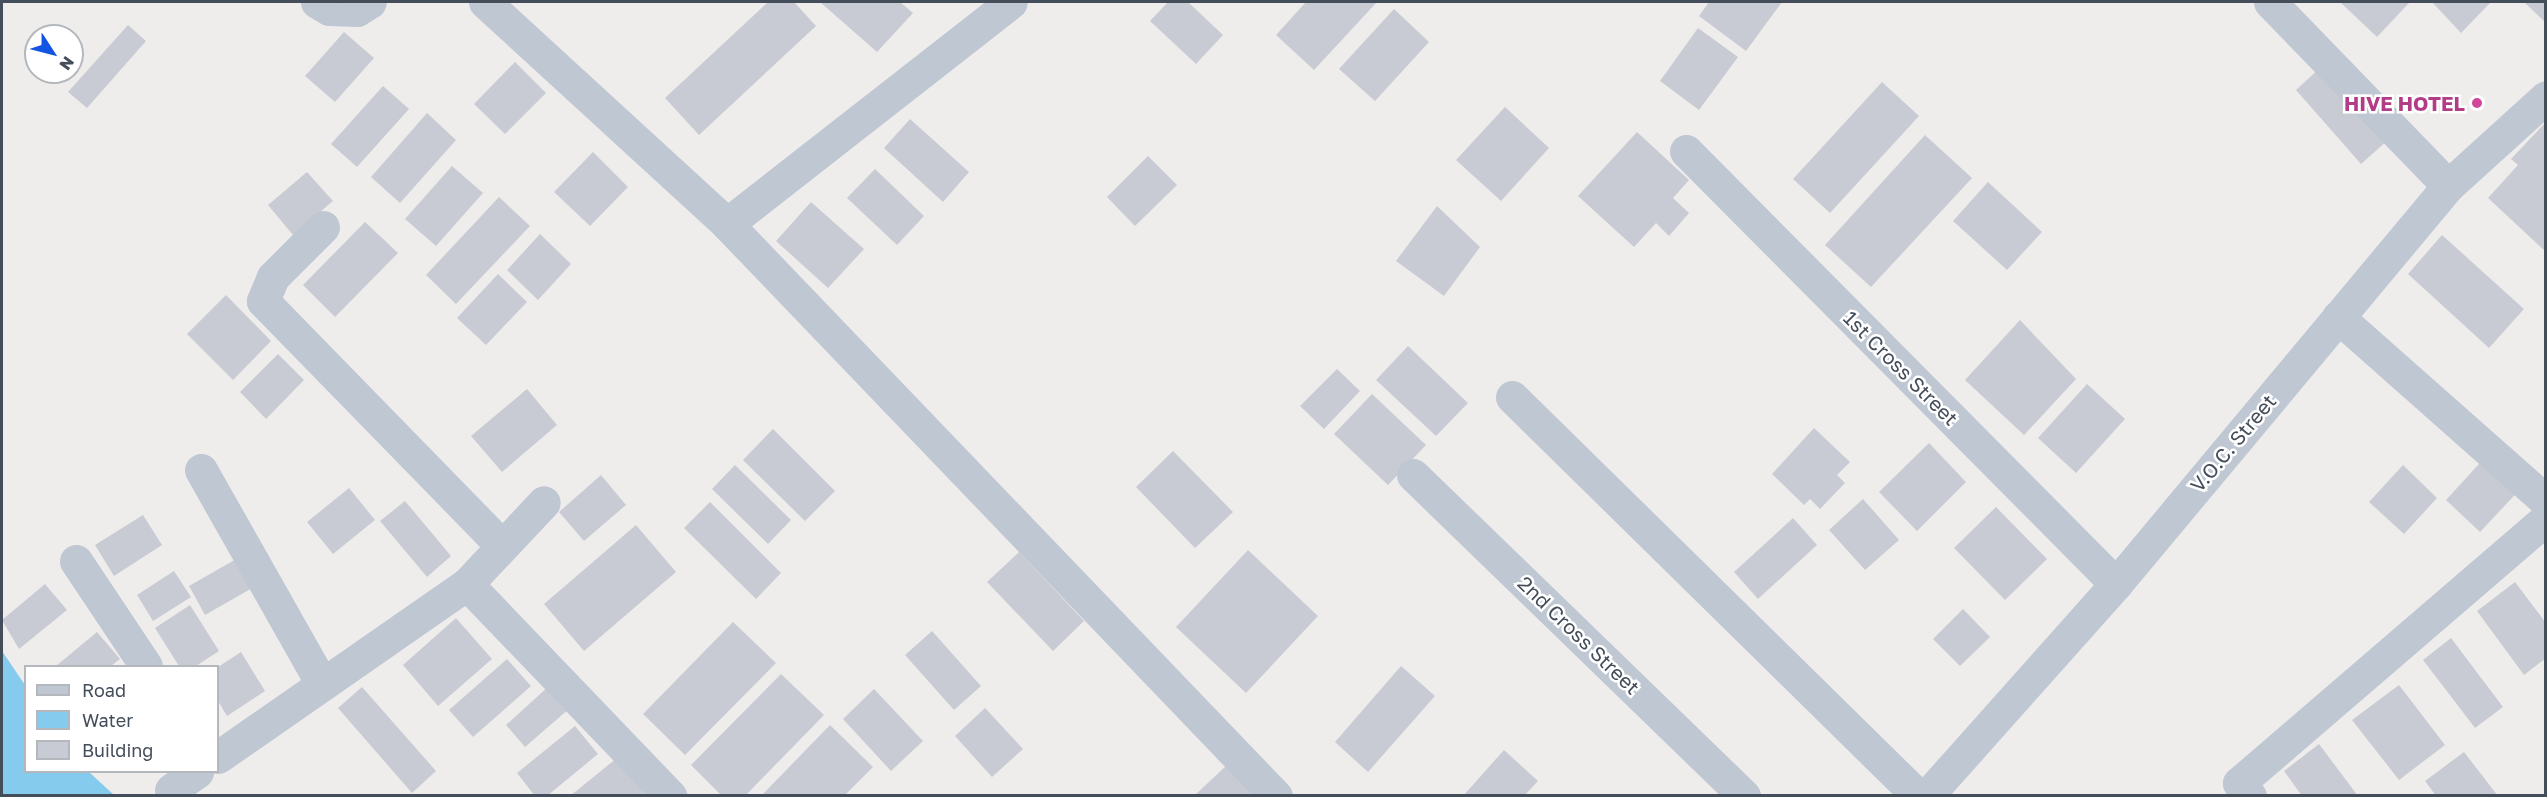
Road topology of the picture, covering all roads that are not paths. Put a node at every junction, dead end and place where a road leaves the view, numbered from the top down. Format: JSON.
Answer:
{"nodes":[{"id":1,"x":317,"y":2,"type":"edge"},
{"id":2,"x":370,"y":2,"type":"edge"},
{"id":3,"x":485,"y":2,"type":"edge"},
{"id":4,"x":1011,"y":2,"type":"edge"},
{"id":5,"x":2287,"y":7,"type":"edge"},
{"id":6,"x":2546,"y":97,"type":"edge"},
{"id":7,"x":1686,"y":151,"type":"dead end"},
{"id":8,"x":2448,"y":186,"type":"junction"},
{"id":9,"x":727,"y":224,"type":"junction"},
{"id":10,"x":323,"y":227,"type":"dead end"},
{"id":11,"x":2338,"y":318,"type":"junction"},
{"id":12,"x":1512,"y":397,"type":"dead end"},
{"id":13,"x":201,"y":470,"type":"dead end"},
{"id":14,"x":1413,"y":475,"type":"dead end"},
{"id":15,"x":2546,"y":501,"type":"edge"},
{"id":16,"x":544,"y":502,"type":"dead end"},
{"id":17,"x":2546,"y":519,"type":"edge"},
{"id":18,"x":500,"y":544,"type":"junction"},
{"id":19,"x":76,"y":561,"type":"dead end"},
{"id":20,"x":467,"y":584,"type":"junction"},
{"id":21,"x":2116,"y":584,"type":"junction"},
{"id":22,"x":145,"y":665,"type":"edge"},
{"id":23,"x":322,"y":684,"type":"junction"},
{"id":24,"x":219,"y":756,"type":"edge"},
{"id":25,"x":2244,"y":789,"type":"edge"},
{"id":26,"x":670,"y":795,"type":"edge"},
{"id":27,"x":1276,"y":795,"type":"edge"},
{"id":28,"x":1744,"y":795,"type":"edge"},
{"id":29,"x":1918,"y":795,"type":"edge"},
{"id":30,"x":1927,"y":795,"type":"edge"}],
"edges":[{"from":1,"to":2,"type":"street"},
{"from":3,"to":9,"type":"street"},
{"from":4,"to":9,"type":"street"},
{"from":5,"to":8,"type":"street"},
{"from":6,"to":8,"type":"street","name":"V.O.C. Street"},
{"from":7,"to":21,"type":"street","name":"1st Cross Street"},
{"from":8,"to":11,"type":"street","name":"V.O.C. Street"},
{"from":9,"to":27,"type":"street"},
{"from":10,"to":18,"type":"street"},
{"from":11,"to":15,"type":"street"},
{"from":11,"to":21,"type":"street","name":"V.O.C. Street"},
{"from":12,"to":29,"type":"street"},
{"from":13,"to":23,"type":"street"},
{"from":14,"to":28,"type":"street","name":"2nd Cross Street"},
{"from":16,"to":18,"type":"street"},
{"from":17,"to":25,"type":"street"},
{"from":18,"to":20,"type":"street"},
{"from":19,"to":22,"type":"street"},
{"from":20,"to":23,"type":"street"},
{"from":20,"to":26,"type":"street"},
{"from":21,"to":30,"type":"street","name":"V.O.C. Street"},
{"from":23,"to":24,"type":"street"}]}
